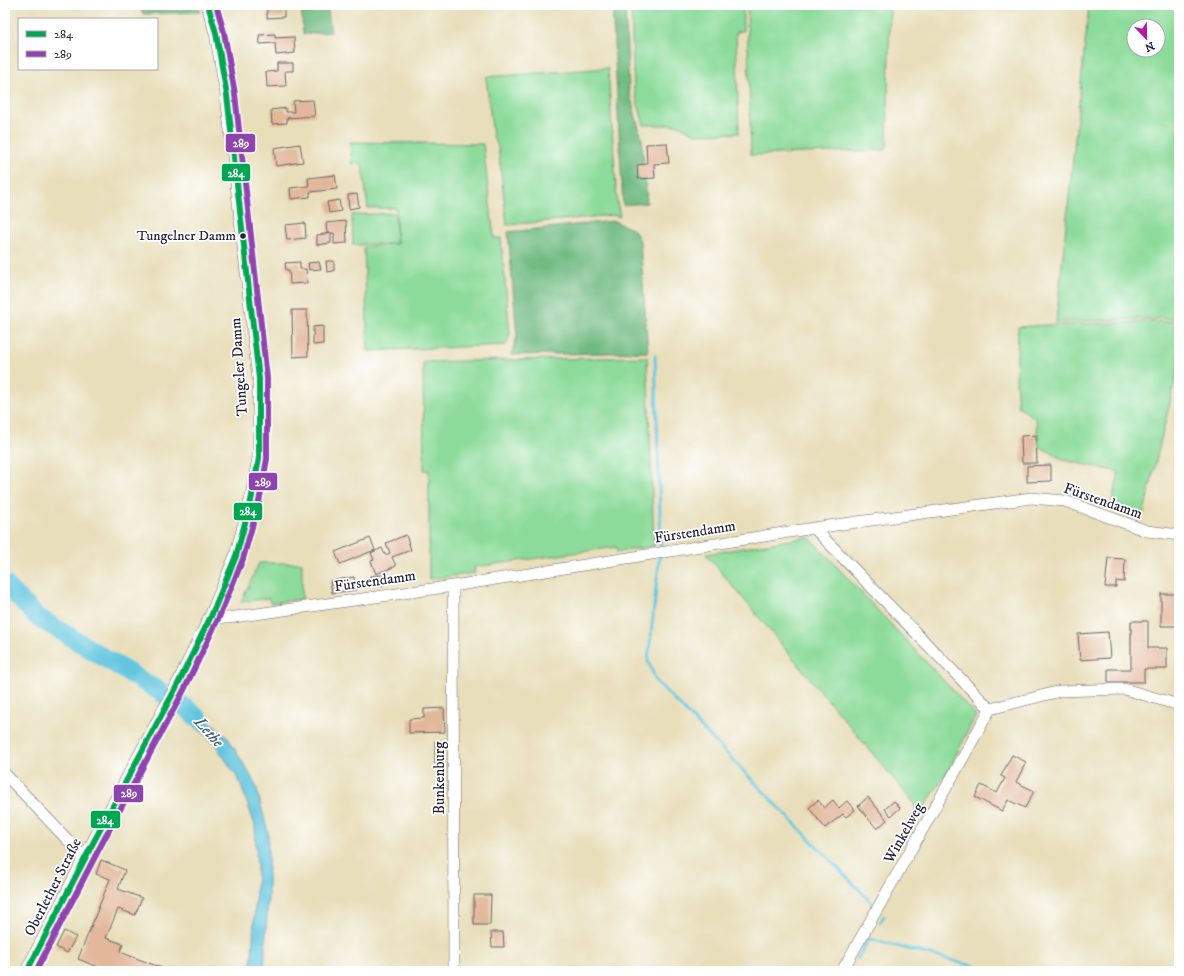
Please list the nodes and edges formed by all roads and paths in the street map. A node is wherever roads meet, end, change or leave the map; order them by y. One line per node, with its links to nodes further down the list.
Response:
1 (208, 5): 5 (street, Tungeler Damm)
2 (814, 528): 3 (street, Fürstendamm); 4 (street, Fürstendamm); 7 (street)
3 (1179, 536)
4 (454, 586): 5 (street, Fürstendamm); 12 (street, Bunkenburg)
5 (212, 614): 8 (street, Tungeler Damm)
6 (1179, 705): 7 (street)
7 (990, 709): 13 (street, Winkelweg)
8 (164, 711): 10 (street, Oberlether Straße)
9 (5, 774): 10 (street)
10 (86, 858): 11 (street, Oberlether Straße)
11 (28, 971)
12 (454, 971)
13 (842, 971)

